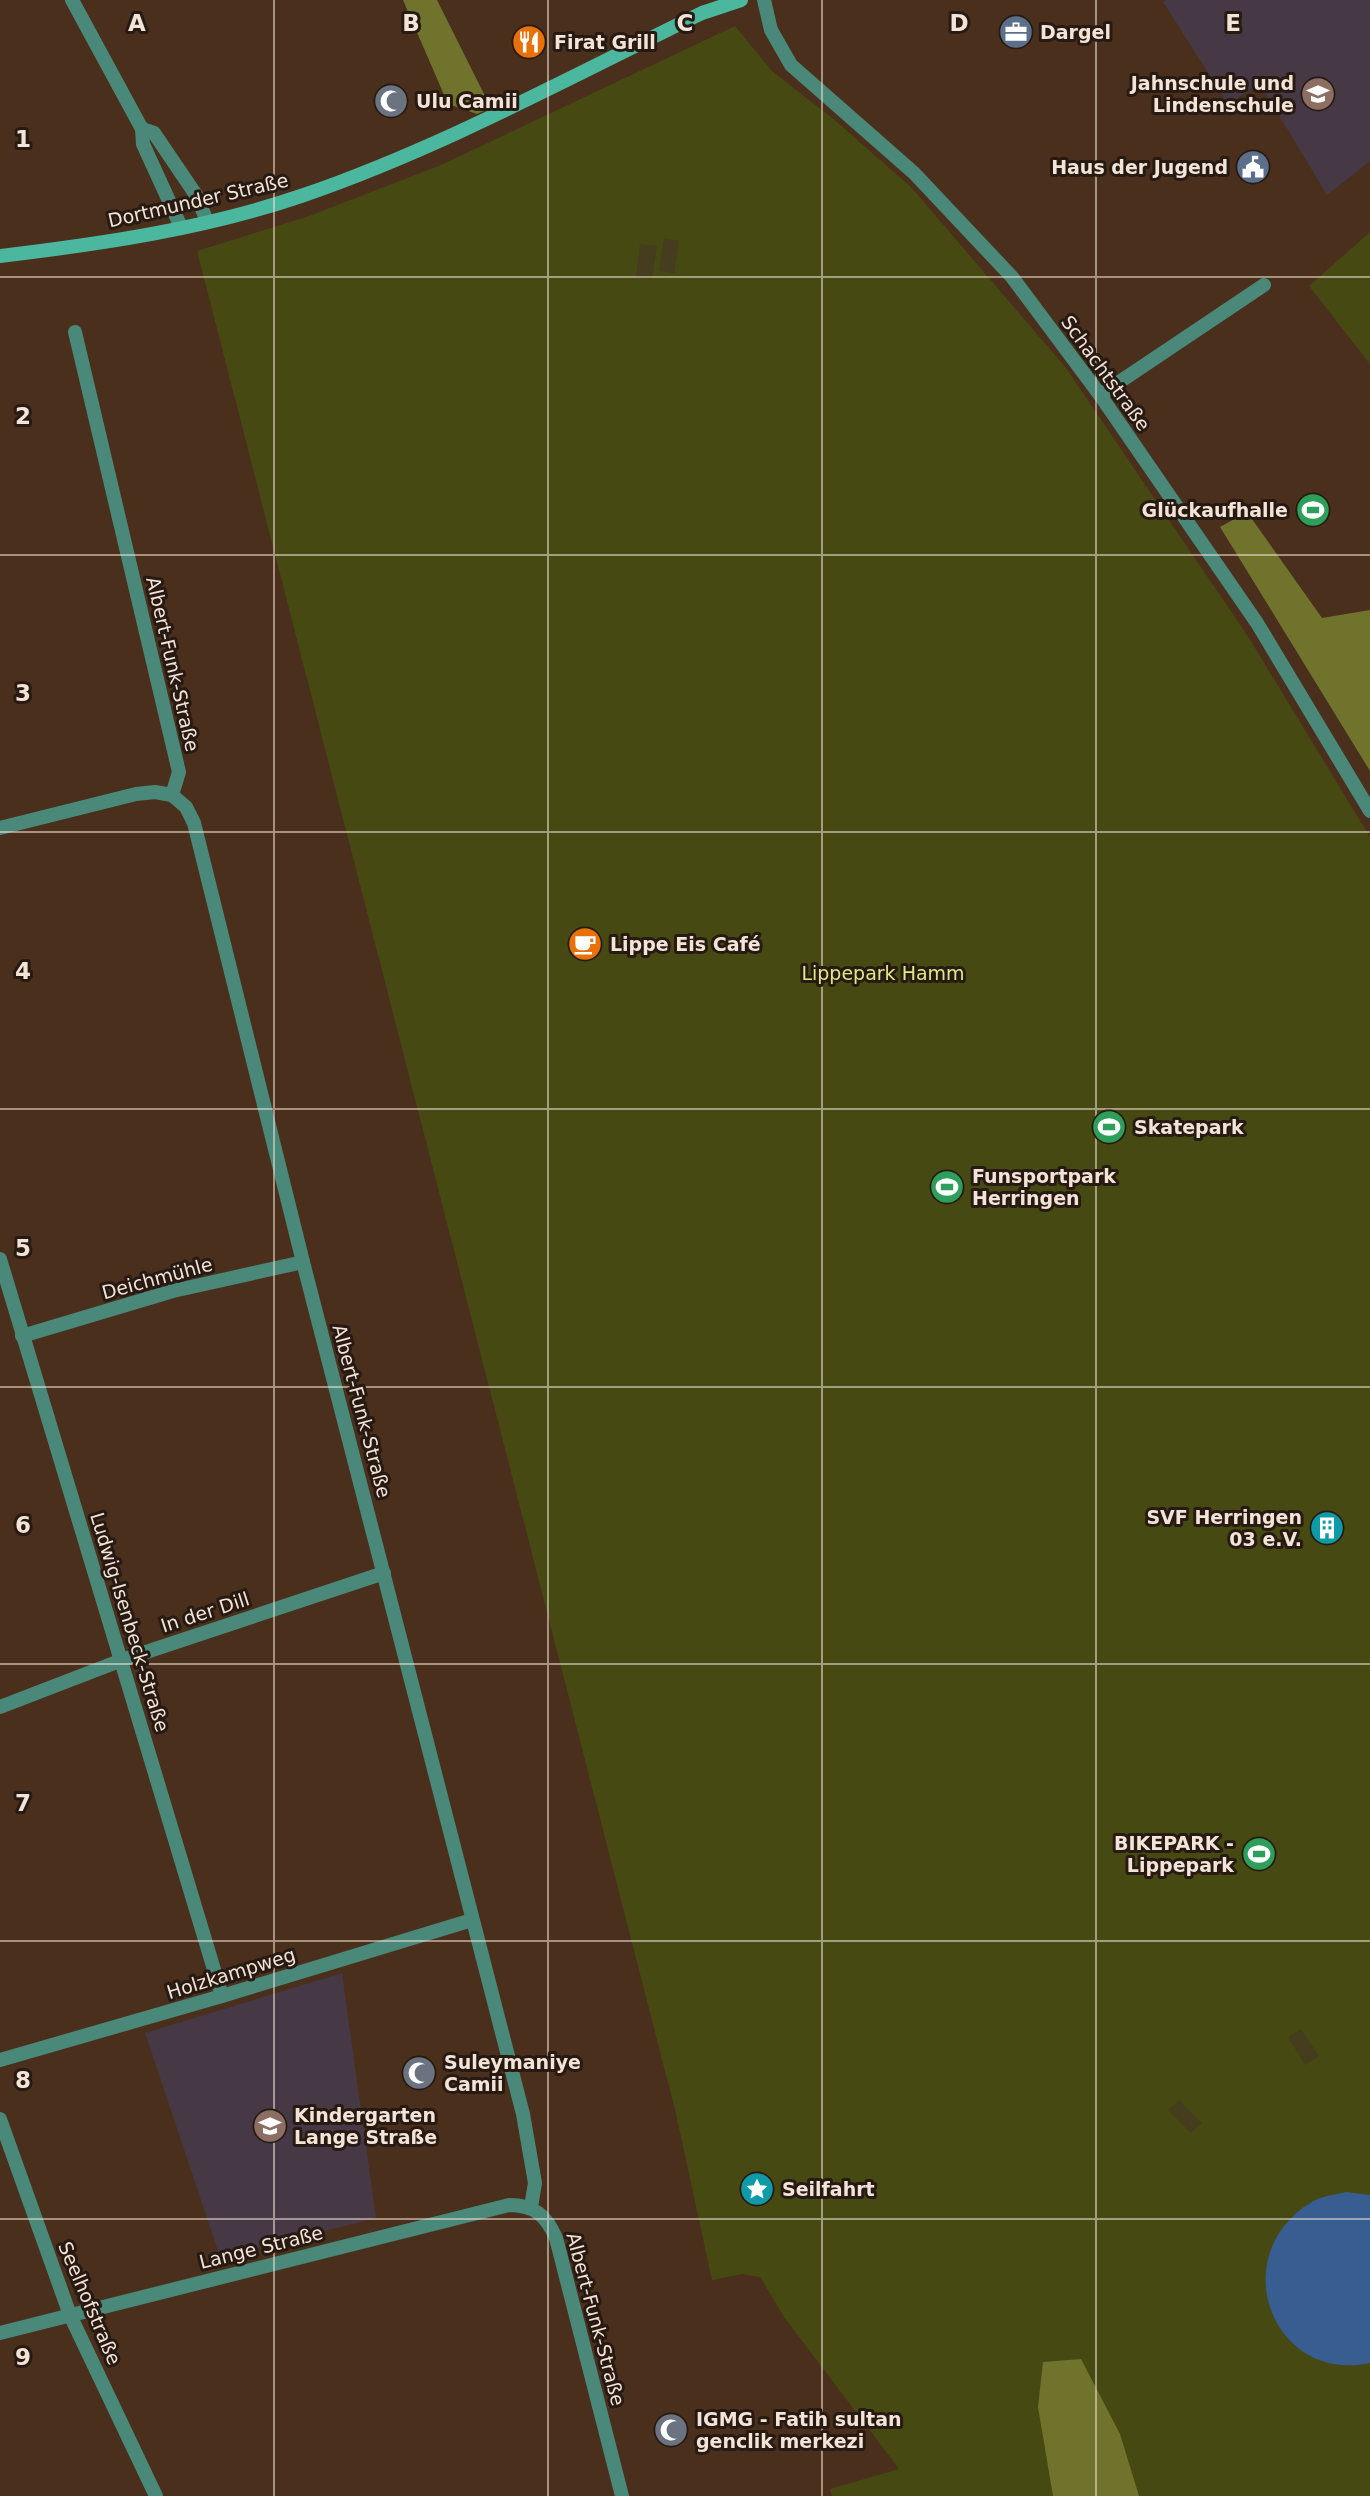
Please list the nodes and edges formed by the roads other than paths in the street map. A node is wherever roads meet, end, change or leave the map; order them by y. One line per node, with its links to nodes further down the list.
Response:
1 (72, 0): 4 (street)
2 (741, 0): 5 (main road, Dortmunder Straße)
3 (764, 0): 10 (street, Schachtstraße)
4 (142, 129): 5 (street); 6 (street)
5 (207, 221): 6 (main road, Dortmunder Straße)
6 (181, 227): 7 (main road, Dortmunder Straße)
7 (0, 256)
8 (1264, 285): 10 (street)
9 (75, 332): 11 (street, Albert-Funk-Straße)
10 (1100, 395): 12 (street, Schachtstraße)
11 (173, 795): 13 (street); 14 (street, Albert-Funk-Straße)
12 (1370, 811)
13 (0, 828)
14 (303, 1262): 16 (street, Deichmühle); 17 (street, Albert-Funk-Straße)
15 (1, 1268): 16 (street, Ludwig-Isenbeck-Straße)
16 (22, 1336): 18 (street, Ludwig-Isenbeck-Straße)
17 (384, 1573): 18 (street, In der Dill); 20 (street, Albert-Funk-Straße)
18 (122, 1660): 19 (street, In der Dill); 21 (street, Ludwig-Isenbeck-Straße)
19 (0, 1707)
20 (472, 1920): 21 (street, Holzkampweg); 24 (street, Albert-Funk-Straße)
21 (222, 1996): 22 (street, Holzkampweg)
22 (0, 2060)
23 (0, 2119): 25 (street, Seelhofstraße)
24 (531, 2207): 25 (street, Lange Straße); 28 (street, Albert-Funk-Straße)
25 (70, 2315): 26 (street, Lange Straße); 27 (street, Seelhofstraße)
26 (0, 2333)
27 (156, 2496)
28 (622, 2496)

